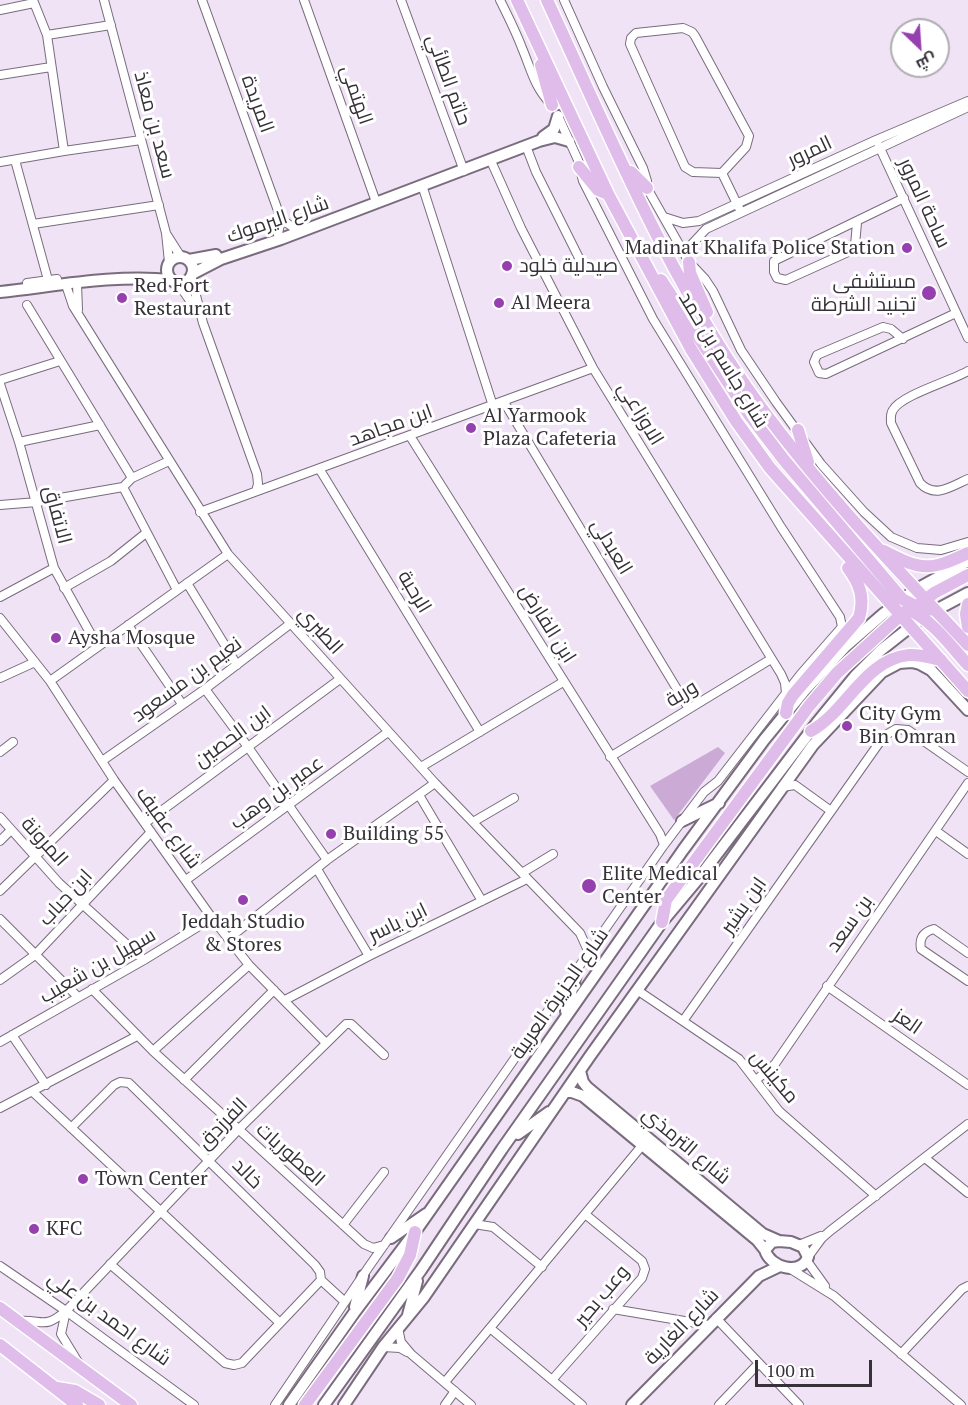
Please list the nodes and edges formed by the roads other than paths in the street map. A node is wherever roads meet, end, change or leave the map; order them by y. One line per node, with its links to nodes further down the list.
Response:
1 (104, 0): 11 (street, سعد بن معاذ)
2 (202, 0): 43 (street, المريدة)
3 (304, 0): 38 (street, الهتمي)
4 (401, 0): 31 (street, حاتم الطائي)
5 (500, 0): 17 (street, شارع جاسم بن حمد)
6 (517, 0): 13 (main road, شارع جاسم بن حمد)
7 (547, 0): 29 (main road, شارع جاسم بن حمد)
8 (564, 0): 35 (street, شارع جاسم بن حمد)
9 (34, 2): 10 (street); 12 (street)
10 (0, 10)
11 (111, 25): 12 (street); 20 (street, سعد بن معاذ)
12 (47, 35): 14 (street)
13 (540, 49): 17 (main road); 36 (main road, شارع جاسم بن حمد)
14 (51, 67): 15 (street); 25 (street)
15 (0, 75)
16 (968, 101): 23 (street, المرور)
17 (552, 105): 19 (street, شارع جاسم بن حمد)
18 (968, 107): 23 (street, المرور)
19 (558, 116): 21 (street); 22 (street, شارع جاسم بن حمد)
20 (141, 140): 25 (street); 40 (street, سعد بن معاذ)
21 (539, 141): 22 (street); 24 (street, شارع اليرموك)
22 (569, 141): 30 (street, شارع جاسم بن حمد)
23 (878, 144): 33 (street, المرور); 37 (street, ساحة المرور)
24 (526, 146): 27 (street, شارع اليرموك); 51 (street)
25 (64, 151): 26 (street)
26 (15, 160): 28 (street); 45 (street)
27 (491, 161): 31 (street, شارع اليرموك); 68 (street, الاوزاعي)
28 (0, 162)
29 (623, 165): 35 (main road); 66 (main road, شارع جاسم بن حمد)
30 (579, 167): 36 (main road); 111 (street, شارع جاسم بن حمد)
31 (464, 171): 34 (street, شارع اليرموك)
32 (722, 173): 32 (street); 39 (street)
33 (816, 173): 39 (street, المرور); 41 (street, المرور)
34 (422, 185): 38 (street, شارع اليرموك); 73 (street)
35 (647, 188): 42 (street, شارع جاسم بن حمد)
36 (608, 194): 49 (main road, شارع جاسم بن حمد)
37 (904, 198): 44 (street); 63 (street, ساحة المرور)
38 (376, 202): 46 (street, شارع اليرموك); 54 (street, شارع اليرموك)
39 (737, 204): 41 (street); 42 (street, المرور)
40 (159, 205): 45 (street); 47 (street, سعد بن معاذ)
41 (741, 212): 52 (street, المرور)
42 (664, 218): 52 (street, شارع جاسم بن حمد)
43 (281, 219): 46 (street); 48 (street)
44 (857, 223): 44 (street)
45 (33, 224): 56 (street)
46 (294, 228): 48 (street, شارع اليرموك)
47 (166, 233): 50 (street, سعد بن معاذ); 53 (street, سعد بن معاذ)
48 (278, 234): 50 (street, شارع اليرموك)
49 (633, 243): 84 (main road, شارع جاسم بن حمد); 106 (main road)
50 (185, 258): 53 (street); 54 (street)
51 (580, 260)
52 (689, 262): 66 (main road); 75 (street, شارع جاسم بن حمد)
53 (168, 264): 55 (street); 57 (street)
54 (192, 275): 57 (street); 62 (street)
55 (142, 279): 57 (street); 59 (street)
56 (48, 280): 58 (street); 59 (street)
57 (174, 281): 62 (street)
58 (27, 283)
59 (66, 283): 60 (street); 78 (street, الطبري)
60 (0, 292)
61 (27, 305): 67 (street)
62 (200, 313): 81 (street)
63 (956, 313): 64 (street, ساحة المرور); 65 (street)
64 (968, 338)
65 (903, 339): 65 (street)
66 (722, 349): 79 (main road, شارع جاسم بن حمد)
67 (60, 361): 70 (street); 74 (street)
68 (593, 368): 72 (street, ابن مجاهد); 116 (street, الاوزاعي)
69 (968, 371): 83 (street)
70 (0, 380)
71 (0, 384): 77 (street, الاتفاق)
72 (504, 402): 73 (street, ابن مجاهد); 131 (street, العبدلي)
73 (494, 406): 76 (street, ابن مجاهد)
74 (100, 425): 77 (street); 82 (street)
75 (798, 430): 79 (main road); 92 (street, شارع جاسم بن حمد)
76 (410, 436): 80 (street, ابن مجاهد); 126 (street, ابن الفارض)
77 (20, 442): 88 (street, الاتفاق)
78 (169, 461): 82 (street); 90 (street, الطبري)
79 (810, 469): 93 (main road, شارع جاسم بن حمد)
80 (320, 470): 85 (street, ابن مجاهد); 136 (street, الرحبة)
81 (257, 474): 85 (street); 87 (street)
82 (132, 478): 86 (street)
83 (968, 479)
84 (782, 483): 106 (main road, شارع جاسم بن حمد); 133 (main road)
85 (272, 485): 87 (street, ابن مجاهد)
86 (123, 487): 88 (street); 91 (street)
87 (256, 491): 90 (street, ابن مجاهد)
88 (37, 502): 89 (street); 97 (street, الاتفاق)
89 (0, 505)
90 (200, 512): 95 (street, الطبري)
91 (146, 533): 100 (street); 101 (street)
92 (968, 542)
93 (877, 548): 94 (main road); 102 (main road, شارع جاسم بن حمد)
94 (968, 553)
95 (228, 554): 99 (street); 109 (street, الطبري)
96 (968, 561): 102 (street)
97 (54, 568): 100 (street, الاتفاق); 104 (street)
98 (968, 575): 106 (main road)
99 (187, 583): 101 (street); 119 (street)
100 (64, 588): 115 (street, الاتفاق)
101 (177, 590): 110 (street)
102 (915, 590): 106 (main road)
103 (968, 593): 107 (street)
104 (0, 597)
105 (968, 604): 113 (main road)
106 (910, 608): 107 (main road, شارع جاسم بن حمد); 112 (main road, شارع جاسم بن حمد); 120 (main road); 133 (street, شارع الجزيرة العربية); 178 (main road)
107 (935, 610): 114 (main road, شارع جاسم بن حمد)
108 (0, 618): 118 (street, شارع عفيف)
109 (290, 624): 119 (street, نعيم بن مسعود); 124 (street, الطبري)
110 (128, 625): 115 (street); 130 (street)
111 (843, 625): 122 (street, شارع الجزيرة العربية)
112 (910, 626): 117 (main road, شارع جاسم بن حمد); 134 (street)
113 (968, 627)
114 (968, 645)
115 (98, 647): 125 (street)
116 (771, 659): 121 (street, الاوزاعي); 131 (street, وربة)
117 (942, 660): 128 (main road, شارع جاسم بن حمد); 134 (main road)
118 (34, 662): 123 (street); 125 (street, شارع عفيف)
119 (237, 665): 127 (street, نعيم بن مسعود)
120 (968, 665)
121 (781, 674): 122 (street); 129 (street, الاوزاعي)
122 (800, 675): 129 (street, شارع الجزيرة العربية)
123 (0, 678)
124 (340, 679): 135 (street, الطبري); 138 (street, ابن الحصين)
125 (50, 681): 141 (street, شارع عفيف)
126 (563, 682): 136 (street); 140 (street, ابن الفارض)
127 (205, 689): 130 (street, نعيم بن مسعود); 138 (street)
128 (968, 692)
129 (786, 693): 156 (street, شارع الجزيرة العربية)
130 (182, 704): 141 (street, نعيم بن مسعود)
131 (689, 709): 140 (street, وربة)
132 (968, 710): 147 (street)
133 (786, 713): 151 (street, شارع الجزيرة العربية)
134 (811, 731): 148 (street)
135 (388, 732): 142 (street, الطبري); 152 (street, عمير بن وهب)
136 (480, 732): 142 (street)
137 (13, 742): 139 (street)
138 (248, 747): 152 (street); 158 (street, ابن الحصين)
139 (0, 752)
140 (610, 757): 159 (street, ابن الفارض)
141 (102, 761): 144 (street, شارع عفيف)
142 (421, 767): 145 (street, الطبري)
143 (968, 772): 153 (street, ابن بشير)
144 (114, 780): 158 (street, شارع عفيف); 168 (street)
145 (435, 783): 149 (street); 157 (street, الطبري)
146 (968, 783): 161 (street, بن سعد)
147 (782, 787): 153 (street); 154 (street)
148 (766, 790): 154 (street); 178 (street)
149 (419, 795): 169 (street); 174 (street)
150 (514, 798): 157 (street)
151 (719, 803): 156 (street); 198 (street, شارع الجزيرة العربية)
152 (288, 805): 169 (street); 172 (street, عمير بن وهب)
153 (831, 811): 199 (street, ابن بشير)
154 (765, 812): 194 (street)
155 (0, 817): 160 (street, المرونة)
156 (682, 821): 163 (street, شارع الجزيرة العربية)
157 (473, 822): 171 (street, الطبري)
158 (144, 823): 162 (street, شارع عفيف)
159 (656, 829): 163 (street); 165 (street, ابن الفارض)
160 (11, 830): 164 (street); 168 (street, المرونة)
161 (936, 831): 167 (street); 191 (street, بن سعد)
162 (152, 832): 172 (street, شارع عفيف); 175 (street, ابن حباب)
163 (674, 832): 165 (street, شارع الجزيرة العربية)
164 (0, 841)
165 (664, 845): 181 (street, شارع الجزيرة العربية)
166 (554, 854): 171 (street, ابن ياسر)
167 (968, 854)
168 (35, 857): 173 (street); 175 (street, المرونة)
169 (327, 861): 170 (street)
170 (317, 869): 180 (street); 185 (street)
171 (524, 876): 174 (street, ابن ياسر); 179 (street, الطبري)
172 (186, 880): 176 (street, شارع عفيف)
173 (0, 891)
174 (482, 901): 185 (street, ابن ياسر)
175 (83, 904): 184 (street, ابن حباب); 186 (street, المرونة)
176 (212, 918): 180 (street, شارع عفيف); 186 (street, سهيل بن شعيب)
177 (0, 919): 184 (street)
178 (662, 922): 197 (street)
179 (580, 933): 181 (street, الطبري); 182 (street, الطبري)
180 (228, 939): 187 (street, شارع عفيف)
181 (599, 939): 182 (street, شارع الجزيرة العربية)
182 (589, 953): 188 (street, شارع الجزيرة العربية)
183 (968, 953): 189 (street)
184 (35, 955): 190 (street, ابن حباب); 195 (street)
185 (369, 956): 196 (street, ابن ياسر)
186 (144, 960): 192 (street, سهيل بن شعيب)
187 (249, 965): 193 (street, شارع عفيف); 204 (street)
188 (577, 971): 198 (street); 233 (street, شارع الجزيرة العربية)
189 (967, 978)
190 (0, 980)
191 (827, 986): 209 (street, بن سعد); 211 (street, العز)
192 (92, 989): 195 (street, سهيل بن شعيب); 201 (street, العطوريات)
193 (274, 990): 196 (street, شارع عفيف); 208 (street)
194 (637, 990): 199 (street, مكينس); 206 (street)
195 (78, 997): 200 (street, سهيل بن شعيب)
196 (285, 1000): 203 (street, شارع عفيف)
197 (592, 1020): 206 (street); 220 (street)
198 (563, 1021): 227 (street, شارع الجزيرة العربية)
199 (683, 1021): 209 (street, مكينس)
200 (12, 1035): 202 (street, سهيل بن شعيب); 210 (street)
201 (137, 1036): 204 (street, العطوريات); 210 (street)
202 (0, 1042)
203 (327, 1043): 205 (street, الفرزدق); 218 (street, الفرزدق)
204 (153, 1051): 208 (street, العطوريات)
205 (384, 1055)
206 (590, 1056): 207 (street)
207 (580, 1071): 213 (street); 219 (street, شارع الترمذي)
208 (184, 1080): 218 (street, العطوريات)
209 (756, 1080): 225 (street, مكينس)
210 (46, 1085): 212 (street)
211 (968, 1085)
212 (33, 1092): 214 (street); 217 (street)
213 (566, 1092): 215 (street); 219 (street, شارع الترمذي)
214 (0, 1108)
215 (553, 1109): 220 (street); 229 (street)
216 (968, 1124): 221 (street)
217 (70, 1128): 222 (street, خالد); 226 (street)
218 (238, 1130): 222 (street, الفرزدق); 230 (street, العطوريات)
219 (645, 1142): 228 (street); 234 (street, شارع الترمذي); 237 (street, شارع الترمذي)
220 (502, 1149): 243 (street)
221 (925, 1158): 224 (street); 225 (street)
222 (210, 1161): 226 (street, الفرزدق); 246 (street, خالد)
223 (384, 1172): 230 (street)
224 (968, 1193)
225 (876, 1196): 231 (street)
226 (160, 1212): 239 (street, الفرزدق); 257 (street)
227 (429, 1212): 232 (street, شارع الجزيرة العربية); 233 (street)
228 (585, 1214): 242 (street); 251 (street, وعب بحير)
229 (474, 1224): 242 (street); 254 (street)
230 (343, 1225): 235 (street, العطوريات)
231 (831, 1231): 236 (street); 238 (street)
232 (416, 1232): 253 (street, شارع الجزيرة العربية); 278 (main road)
233 (388, 1241): 235 (street); 244 (street, شارع الجزيرة العربية)
234 (779, 1241): 236 (street, شارع الترمذي); 237 (street)
235 (364, 1244): 244 (street)
236 (799, 1245): 238 (street)
237 (766, 1253): 241 (street, شارع الترمذي); 245 (street, شارع الغارية)
238 (807, 1259): 241 (street, شارع الغارية); 248 (street)
239 (110, 1264): 252 (street, الفرزدق); 257 (street)
240 (0, 1266): 252 (street, شارع احمد بن علي)
241 (784, 1266): 245 (street, شارع الغارية); 248 (street)
242 (542, 1267): 259 (street)
243 (421, 1270): 254 (street); 270 (street)
244 (365, 1272): 249 (street, شارع الجزيرة العربية); 253 (street)
245 (759, 1276): 256 (street, شارع الغارية)
246 (321, 1280): 249 (street, خالد); 257 (street)
247 (968, 1286): 263 (street)
248 (834, 1296): 263 (street)
249 (345, 1302): 276 (street, شارع الجزيرة العربية)
250 (0, 1308): 255 (main road)
251 (613, 1309): 256 (street); 267 (street, وعب بحير)
252 (66, 1311): 255 (street, الفرزدق); 266 (street); 275 (street, شارع احمد بن علي)
253 (354, 1313): 277 (street, شارع الجزيرة العربية)
254 (408, 1315): 258 (street)
255 (16, 1321): 266 (main road)
256 (712, 1322): 265 (street); 284 (street, شارع الغارية)
257 (280, 1323)
258 (398, 1328): 261 (street); 262 (street)
259 (490, 1328): 267 (street); 268 (street)
260 (0, 1345): 269 (main road)
261 (383, 1347): 262 (street); 264 (street)
262 (411, 1354): 268 (street)
263 (901, 1354): 287 (street)
264 (374, 1360): 270 (street); 280 (street)
265 (759, 1363): 285 (street); 286 (street)
266 (85, 1370): 274 (main road)
267 (552, 1380): 283 (street)
268 (444, 1382): 271 (street)
269 (53, 1387): 272 (main road); 273 (main road)
270 (337, 1388): 279 (street)
271 (455, 1391): 281 (street); 282 (street)
272 (77, 1405)
273 (99, 1405)
274 (131, 1405)
275 (194, 1405)
276 (275, 1405)
277 (289, 1405)
278 (306, 1405)
279 (324, 1405)
280 (344, 1405)
281 (445, 1405)
282 (471, 1405)
283 (582, 1405)
284 (632, 1405)
285 (718, 1405)
286 (799, 1405)
287 (961, 1405)

